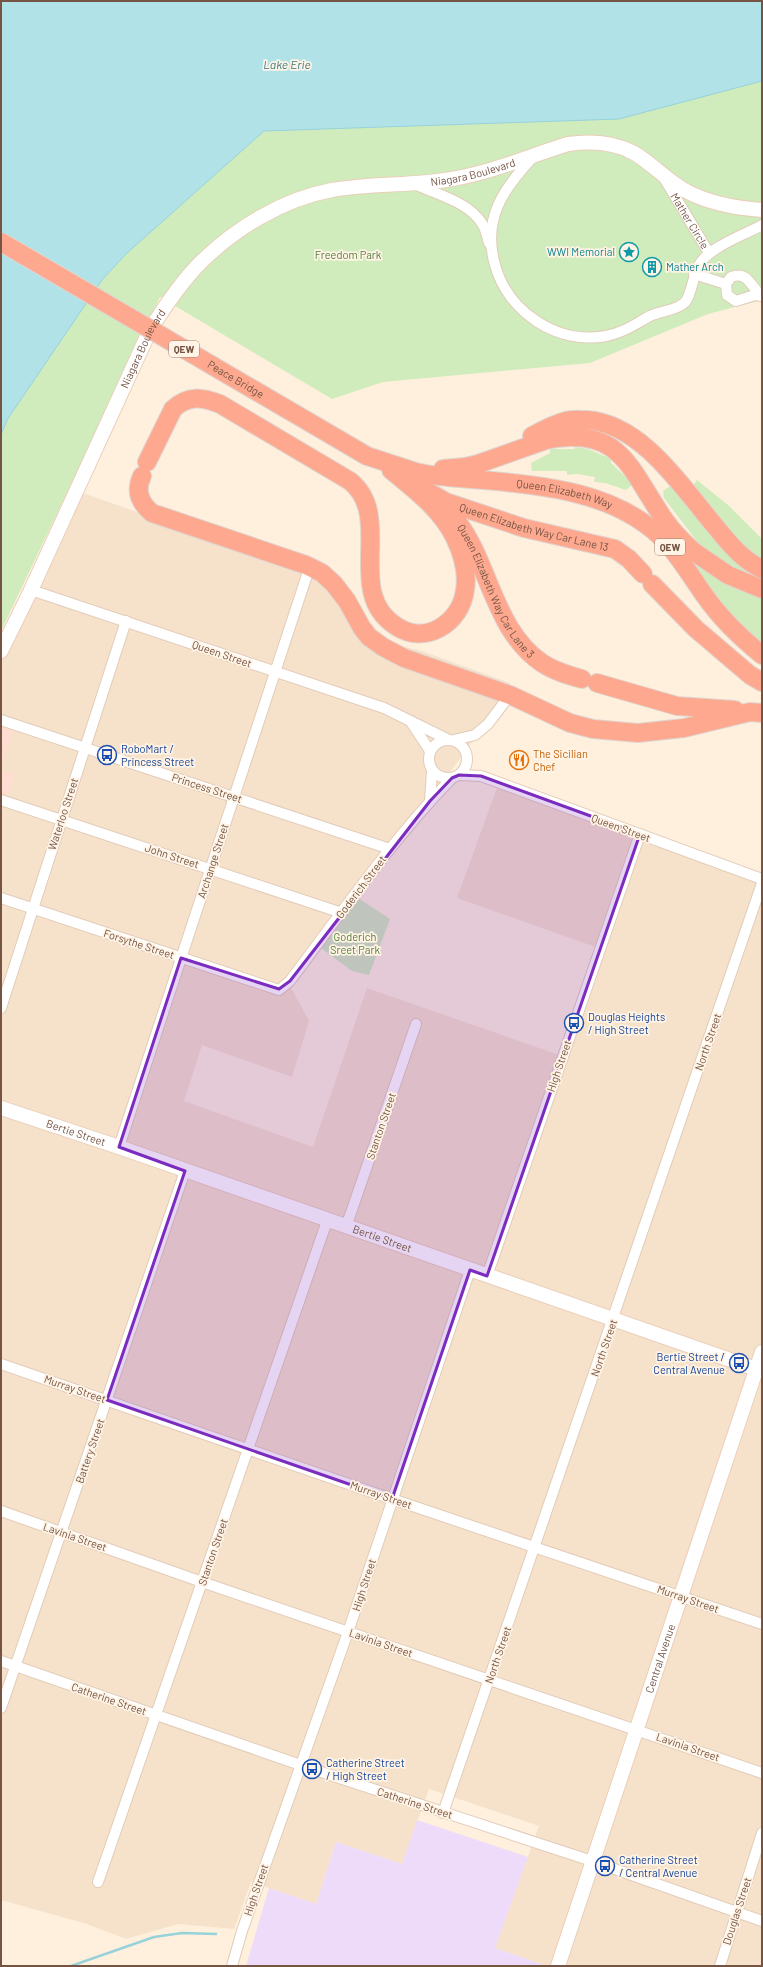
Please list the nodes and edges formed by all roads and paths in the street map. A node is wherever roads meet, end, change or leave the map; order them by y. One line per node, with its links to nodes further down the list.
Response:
1 (534, 156): 2 (main road, Mather Circle); 3 (main road, Niagara Boulevard); 8 (street, Mather Circle)
2 (662, 174): 4 (main road); 7 (street, Mather Circle)
3 (410, 183): 8 (street, Niagara Boulevard); 21 (main road, Niagara Boulevard)
4 (762, 210)
5 (762, 225): 7 (street)
6 (1, 242): 12 (highway, Peace Bridge / QEW, bridge)
7 (709, 253): 9 (street, Mather Circle)
8 (493, 258): 9 (street, Mather Circle)
9 (694, 274): 10 (street)
10 (726, 284): 11 (street); 11 (street)
11 (762, 296)
12 (367, 456): 14 (highway, Queen Elizabeth Way / QEW)
13 (489, 459): 14 (highway); 17 (highway); 18 (highway)
14 (395, 469): 15 (highway, Queen Elizabeth Way / QEW); 16 (highway, Queen Elizabeth Way / QEW); 27 (highway)
15 (421, 488): 26 (highway, Queen Elizabeth Way Car Lane 13 / QEW); 28 (highway, Queen Elizabeth Way Car Lane 3 / QEW)
16 (545, 488): 17 (highway); 24 (highway, Queen Elizabeth Way / QEW)
17 (693, 551): 20 (highway)
18 (762, 569)
19 (307, 575): 25 (street, Archange Street)
20 (762, 589)
21 (31, 590): 22 (street, Queen Street); 23 (main road, Niagara Boulevard)
22 (126, 621): 25 (street, Queen Street); 33 (street, Waterloo Street)
23 (1, 651)
24 (762, 655)
25 (276, 672): 30 (street, Queen Street); 39 (street, Archange Street)
26 (762, 682)
27 (510, 695): 28 (highway, QEW); 31 (street)
28 (759, 713)
29 (1, 720): 33 (street, Princess Street)
30 (411, 722): 32 (street, Queen Street); 34 (street, Queen Street)
31 (475, 734): 32 (street); 35 (street)
32 (450, 740): 34 (street); 35 (street)
33 (84, 748): 39 (street, Princess Street); 42 (street, Waterloo Street)
34 (430, 751): 36 (street)
35 (467, 755): 37 (street); 38 (street)
36 (432, 771): 38 (street); 41 (street)
37 (481, 776): 38 (street, Queen Street); 43 (street, Queen Street)
38 (455, 777): 41 (street, Goderich Street)
39 (234, 797): 44 (street, Princess Street); 45 (street, Archange Street)
40 (1, 800): 42 (street, John Street)
41 (430, 801): 44 (street, Goderich Street)
42 (62, 820): 45 (street, John Street); 49 (street, Waterloo Street)
43 (640, 834): 46 (street, Queen Street); 61 (street, High Street)
44 (390, 849): 50 (street, Goderich Street)
45 (211, 868): 50 (street, John Street); 51 (street, Archange Street)
46 (762, 879)
47 (762, 883): 62 (street, North Street)
48 (1, 898): 49 (street, Forsythe Street)
49 (32, 909): 51 (street, Forsythe Street); 53 (street, Waterloo Street)
50 (342, 913): 52 (street, Goderich Street)
51 (181, 958): 52 (street, Forsythe Street); 56 (street, Archange Street)
52 (276, 989)
53 (1, 1008)
54 (416, 1024): 59 (street, Stanton Street)
55 (1, 1108): 56 (main road, Bertie Street)
56 (119, 1147): 57 (main road, Bertie Street)
57 (185, 1171): 58 (main road, Bertie Street); 66 (street, Battery Street)
58 (327, 1221): 59 (main road, Bertie Street); 67 (street, Stanton Street)
59 (346, 1227): 60 (main road, Bertie Street)
60 (470, 1270): 61 (main road, Bertie Street); 68 (street, High Street)
61 (487, 1276): 62 (main road, Bertie Street)
62 (614, 1319): 65 (main road, Bertie Street); 71 (street, North Street)
63 (762, 1352): 65 (main road, Central Avenue)
64 (1, 1364): 66 (street, Murray Street)
65 (759, 1370): 73 (main road, Central Avenue)
66 (107, 1400): 67 (street, Murray Street); 70 (street, Battery Street)
67 (248, 1449): 68 (street, Murray Street); 72 (street, Stanton Street)
68 (392, 1499): 71 (street, Murray Street); 75 (street, High Street)
69 (1, 1511): 70 (street, Lavinia Street)
70 (62, 1533): 72 (street, Lavinia Street); 77 (street, Battery Street)
71 (535, 1547): 73 (street, Murray Street); 78 (street, North Street)
72 (202, 1582): 75 (street, Lavinia Street); 80 (street, Stanton Street)
73 (681, 1596): 74 (street, Murray Street); 81 (main road, Central Avenue)
74 (762, 1624)
75 (348, 1632): 78 (street, Lavinia Street); 82 (street, High Street)
76 (1, 1661): 77 (street, Catherine Street)
77 (16, 1667): 79 (street, Battery Street); 80 (street, Catherine Street)
78 (490, 1680): 81 (street, Lavinia Street); 84 (street, North Street)
79 (1, 1708)
80 (157, 1715): 82 (street, Catherine Street); 87 (street, Stanton Street)
81 (636, 1729): 83 (street, Lavinia Street); 86 (main road, Central Avenue)
82 (300, 1765): 84 (street, Catherine Street); 90 (street, High Street)
83 (762, 1773)
84 (443, 1812): 86 (street, Catherine Street)
85 (762, 1833): 88 (street, Douglas Street)
86 (592, 1861): 88 (street, Catherine Street); 91 (main road, Central Avenue)
87 (98, 1882)
88 (737, 1913): 89 (street, Catherine Street); 92 (street, Douglas Street)
89 (762, 1922)
90 (232, 1966)
91 (558, 1966)
92 (720, 1966)

